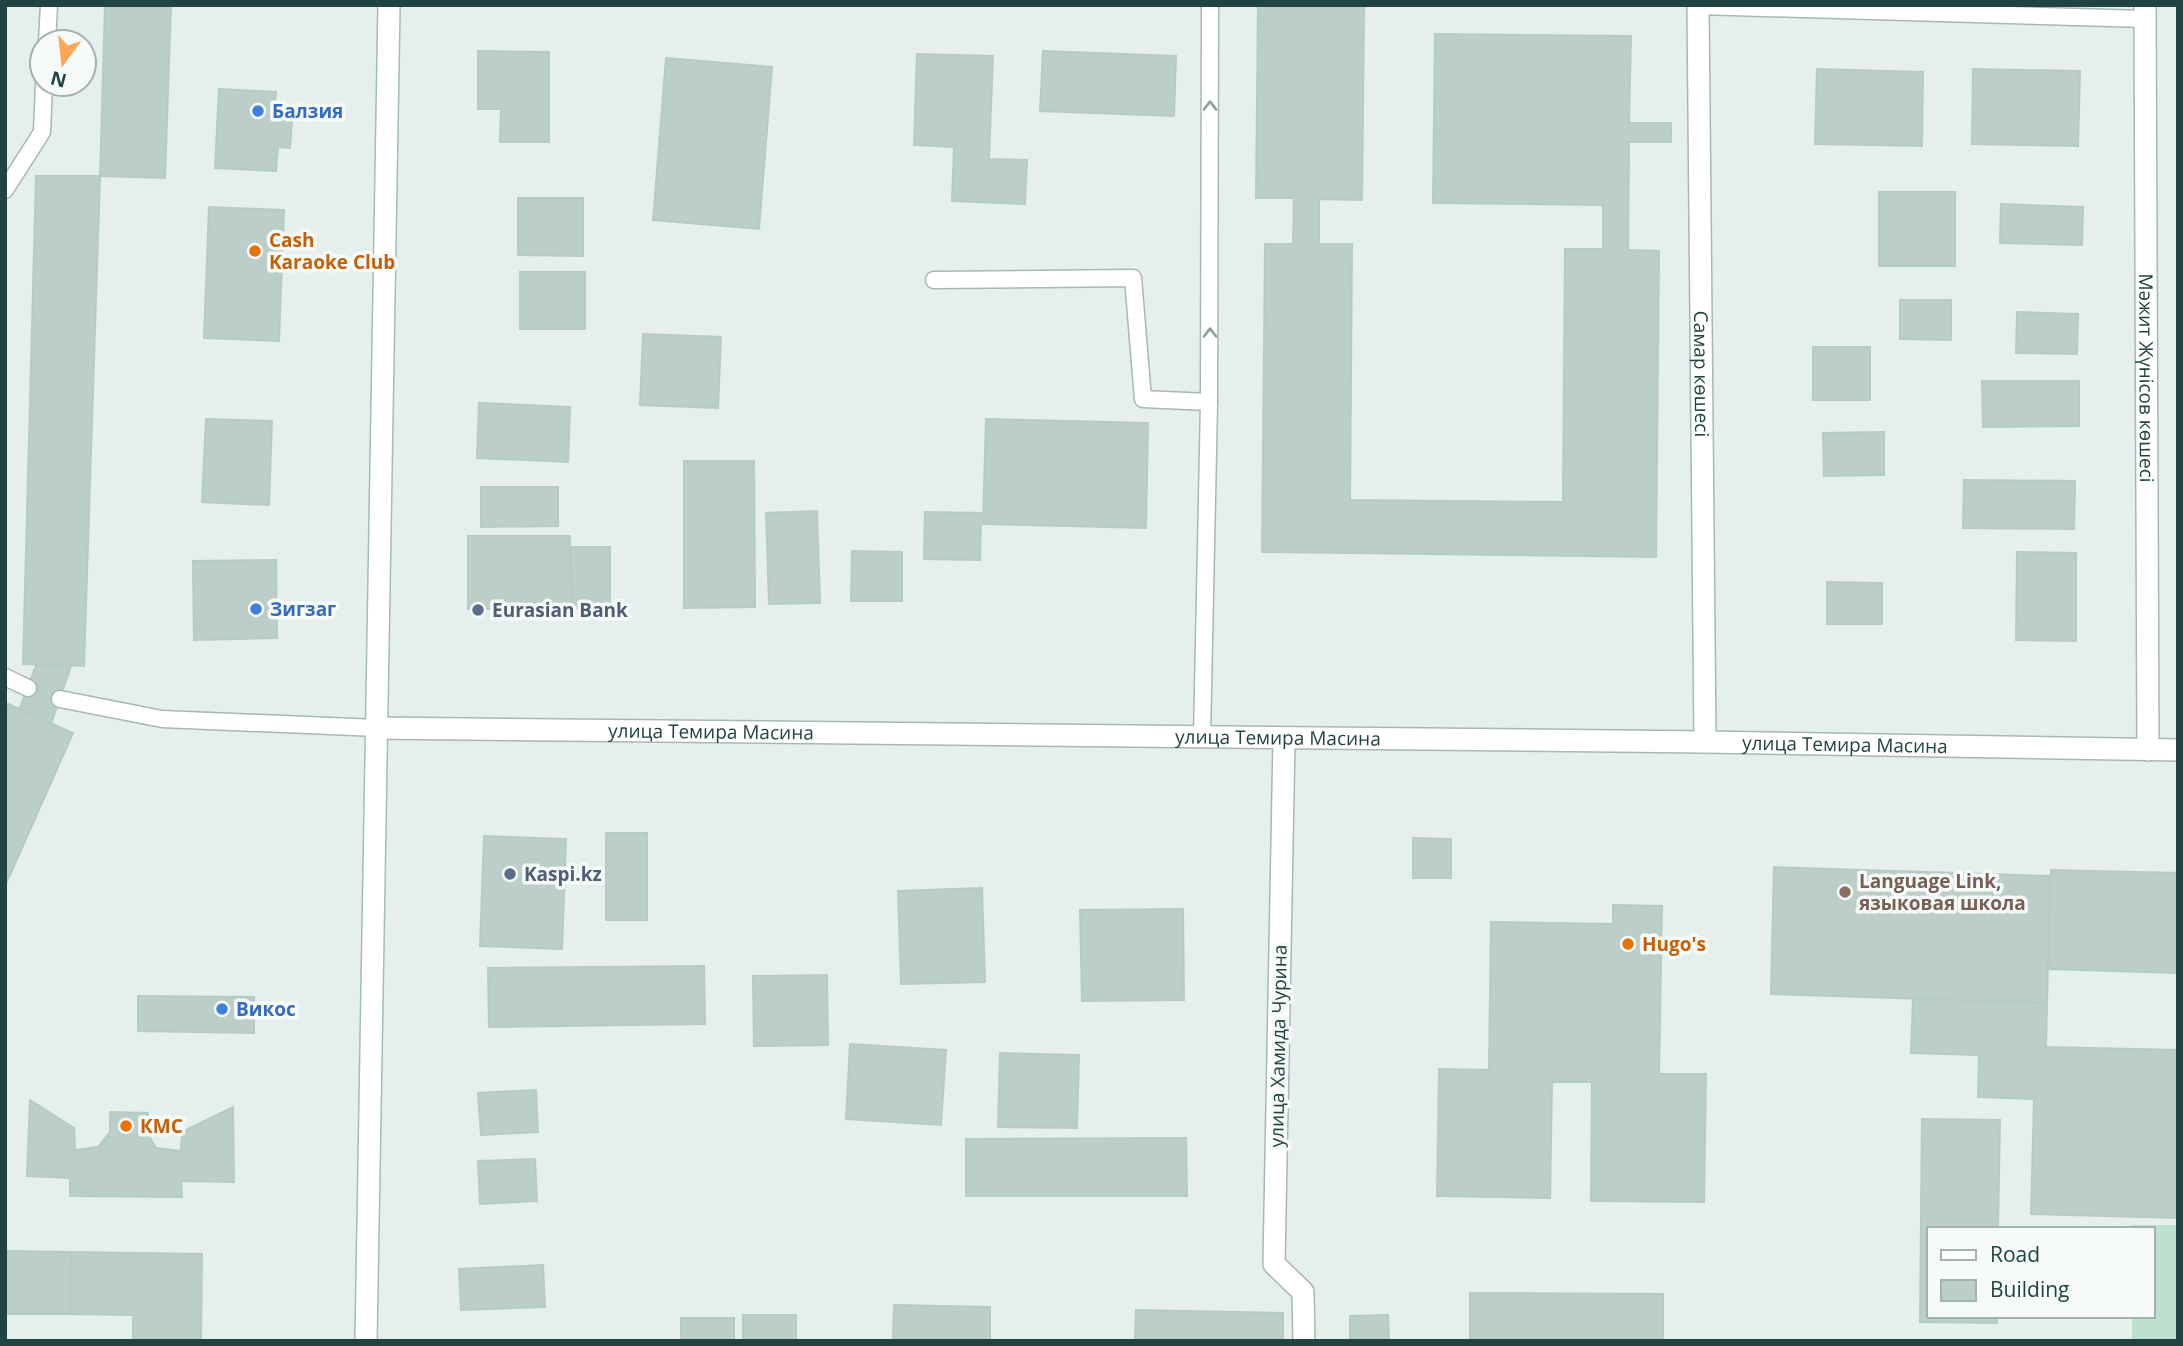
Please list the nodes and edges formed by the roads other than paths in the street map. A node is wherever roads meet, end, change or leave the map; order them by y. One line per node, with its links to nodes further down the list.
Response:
1 (49, 5): 6 (lane)
2 (389, 5): 14 (street)
3 (1210, 5): 10 (lane, one-way to 3)
4 (1698, 6): 5 (lane); 17 (street, Самар көшесі)
5 (2145, 12): 18 (street, Мәжит Жүнісов көшесі)
6 (48, 28)
7 (43, 98): 8 (lane)
8 (5, 190)
9 (934, 280): 10 (lane)
10 (1209, 402): 15 (lane)
11 (5, 677): 12 (lane)
12 (28, 688)
13 (60, 699): 14 (lane)
14 (377, 728): 15 (street, улица Темира Масина); 20 (street)
15 (1202, 738): 16 (street, улица Темира Масина)
16 (1284, 739): 17 (street, улица Темира Масина); 21 (street, улица Хамида Чурина)
17 (1705, 742): 18 (street, улица Темира Масина)
18 (2148, 750): 19 (street, улица Темира Масина)
19 (2178, 750)
20 (366, 1341)
21 (1304, 1341)

